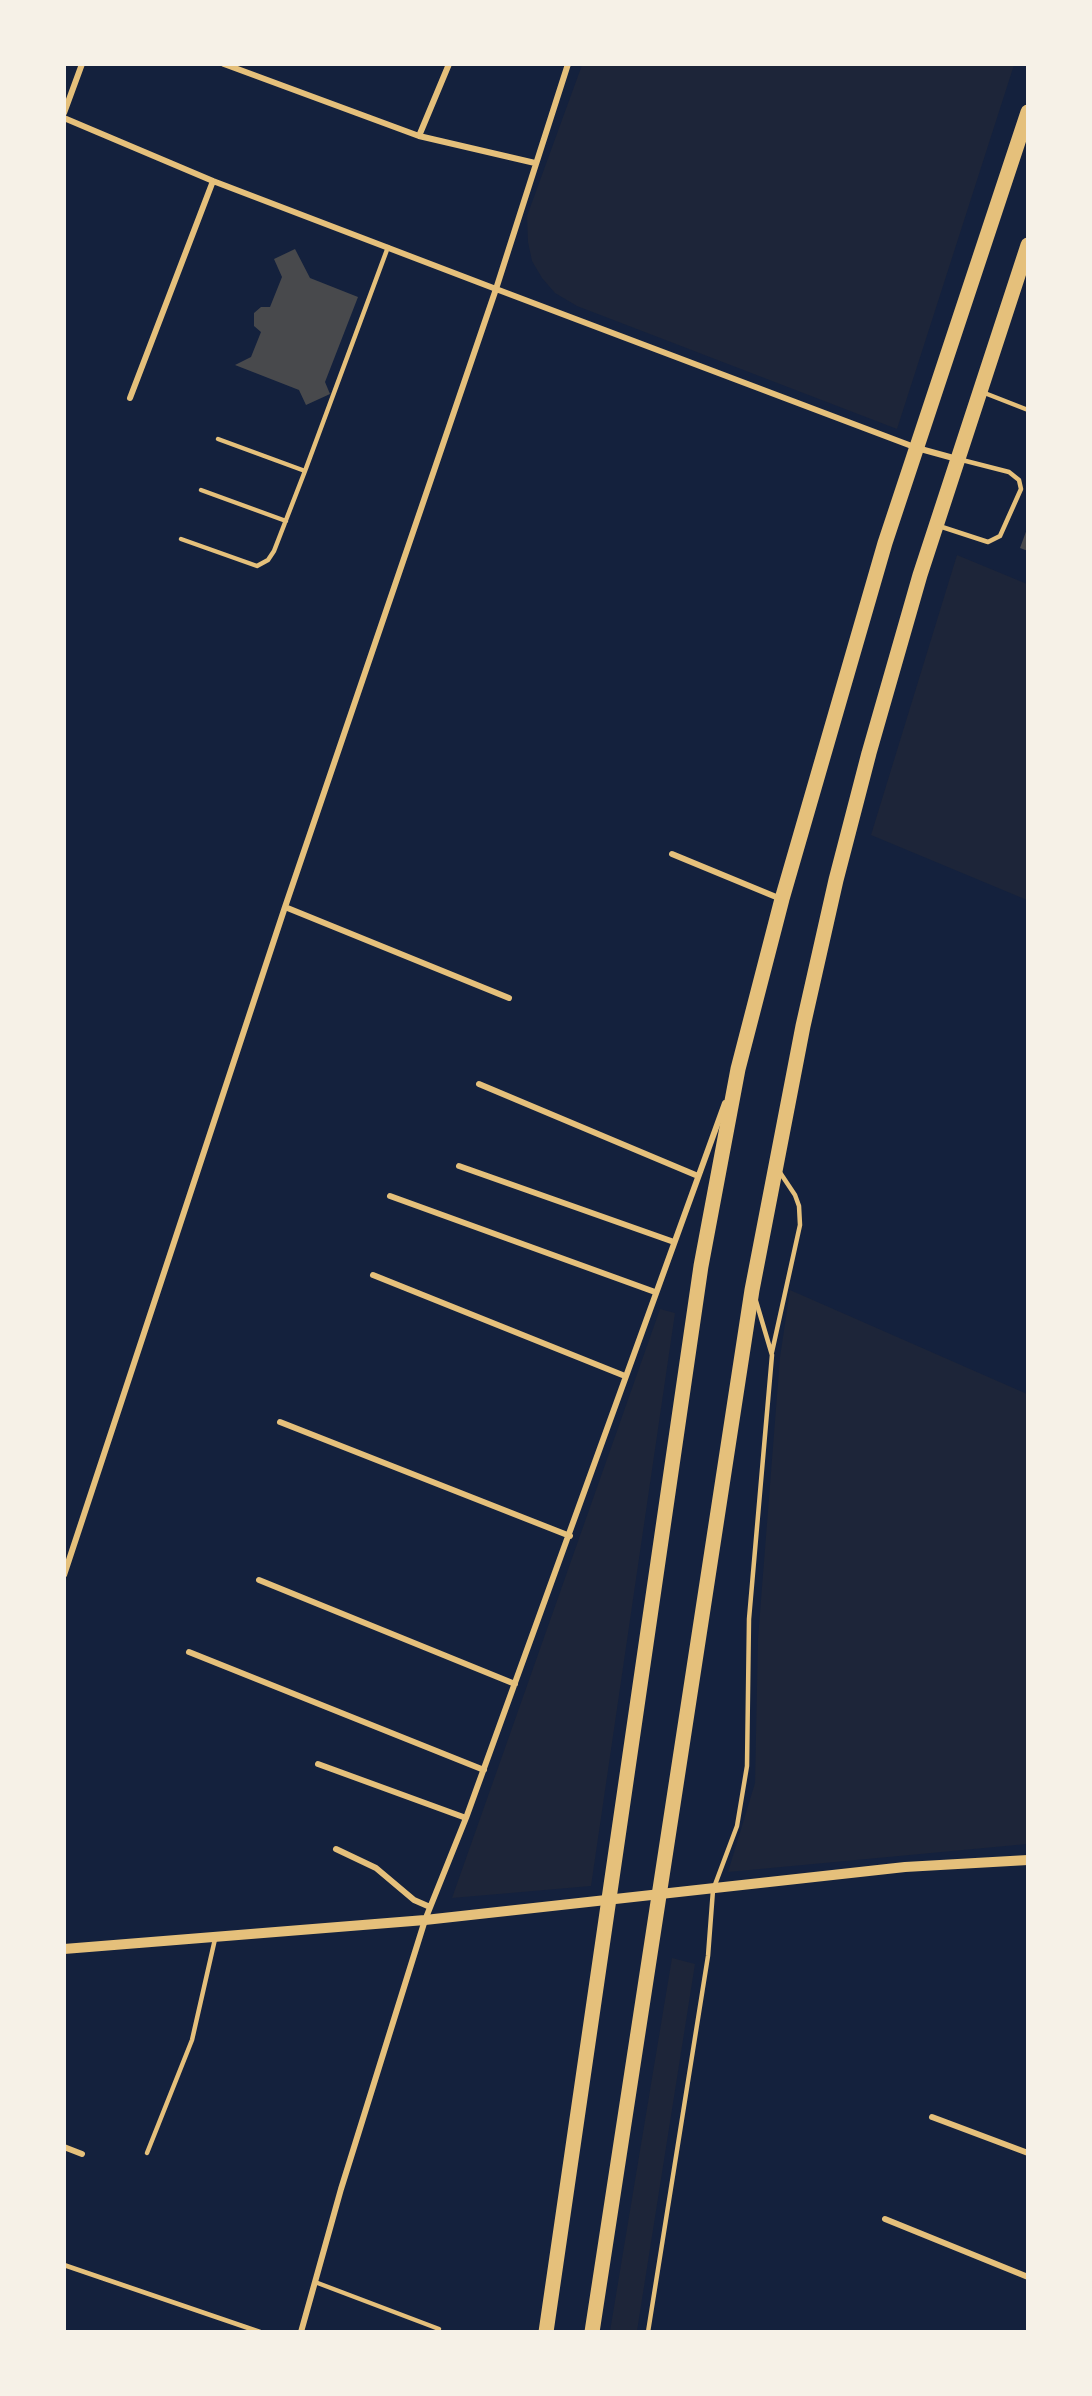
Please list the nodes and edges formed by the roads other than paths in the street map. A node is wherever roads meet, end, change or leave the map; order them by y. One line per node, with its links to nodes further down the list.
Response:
1 (82, 64): 6 (street)
2 (224, 64): 8 (street)
3 (449, 64): 8 (street)
4 (568, 64): 9 (street)
5 (1028, 112): 18 (main road)
6 (64, 113)
7 (64, 118): 10 (street)
8 (418, 136): 9 (street)
9 (535, 163): 13 (street)
10 (213, 181): 12 (street); 15 (street)
11 (1028, 245): 14 (main road)
12 (388, 247): 13 (street); 20 (lane)
13 (496, 289): 18 (street); 27 (street)
14 (980, 391): 16 (lane); 19 (main road)
15 (130, 398)
16 (1028, 411)
17 (218, 439): 20 (lane)
18 (917, 448): 19 (street); 26 (main road)
19 (958, 459): 23 (main road); 23 (lane)
20 (305, 471): 22 (lane)
21 (201, 490): 22 (lane)
22 (286, 521): 24 (lane)
23 (937, 525): 32 (main road)
24 (181, 539)
25 (672, 854): 26 (street)
26 (782, 899): 29 (main road)
27 (285, 907): 28 (street); 43 (street)
28 (509, 998)
29 (738, 1069): 33 (street); 69 (main road)
30 (479, 1084): 33 (street)
31 (459, 1166): 35 (street)
32 (776, 1167): 37 (main road); 39 (lane)
33 (698, 1176): 35 (street)
34 (390, 1196): 38 (street)
35 (674, 1242): 38 (street)
36 (373, 1275): 40 (street)
37 (752, 1290): 39 (lane); 70 (main road)
38 (655, 1292): 40 (street)
39 (772, 1355): 52 (lane)
40 (625, 1376): 42 (street)
41 (280, 1422): 42 (street)
42 (570, 1536): 46 (street)
43 (64, 1575)
44 (259, 1580): 46 (street)
45 (189, 1653): 48 (street)
46 (515, 1684): 48 (street)
47 (318, 1764): 49 (street)
48 (484, 1770): 49 (street)
49 (466, 1818): 53 (street)
50 (336, 1849): 53 (street)
51 (1028, 1860): 52 (street)
52 (713, 1890): 54 (street); 71 (lane)
53 (430, 1907): 54 (street)
54 (425, 1920): 55 (street); 65 (street)
55 (216, 1936): 56 (street); 59 (lane)
56 (64, 1949)
57 (933, 2117): 60 (street)
58 (64, 2147): 61 (street)
59 (147, 2152)
60 (1028, 2153)
61 (82, 2154)
62 (885, 2219): 64 (street)
63 (64, 2265): 67 (lane)
64 (1028, 2277)
65 (315, 2282): 66 (lane); 68 (street)
66 (439, 2329)
67 (260, 2331)
68 (301, 2331)
69 (546, 2331)
70 (592, 2331)
71 (648, 2331)

